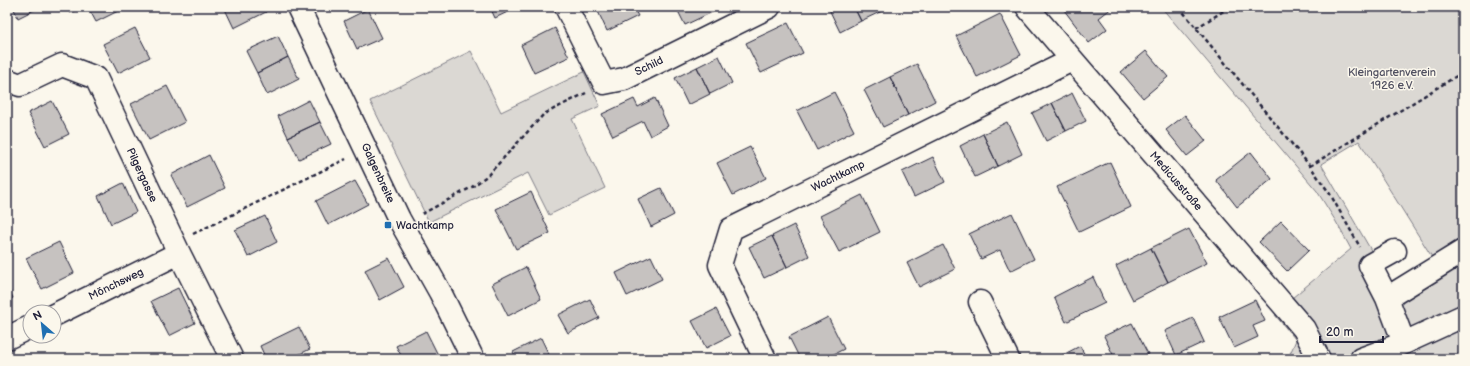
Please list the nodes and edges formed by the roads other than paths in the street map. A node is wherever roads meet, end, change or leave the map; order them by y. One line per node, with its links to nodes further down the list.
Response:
1 (298, 7): 18 (street, Galgenbreite)
2 (566, 7): 4 (street, Schild)
3 (1027, 7): 5 (street, Medicusstraße)
4 (766, 8)
5 (1072, 60): 19 (street, Wachtkamp); 21 (street, Medicusstraße)
6 (7, 80): 9 (street, Pilgergasse)
7 (1395, 251): 10 (street)
8 (1463, 251): 10 (street)
9 (179, 253): 12 (street, Mönchsweg); 17 (street, Pilgergasse)
10 (1387, 298): 16 (street)
11 (980, 302): 20 (street)
12 (62, 311)
13 (1463, 316): 16 (street)
14 (22, 331): 15 (street)
15 (7, 338)
16 (1404, 343): 22 (street)
17 (232, 359)
18 (473, 359)
19 (765, 359)
20 (1008, 359)
21 (1320, 359)
22 (1361, 359)

